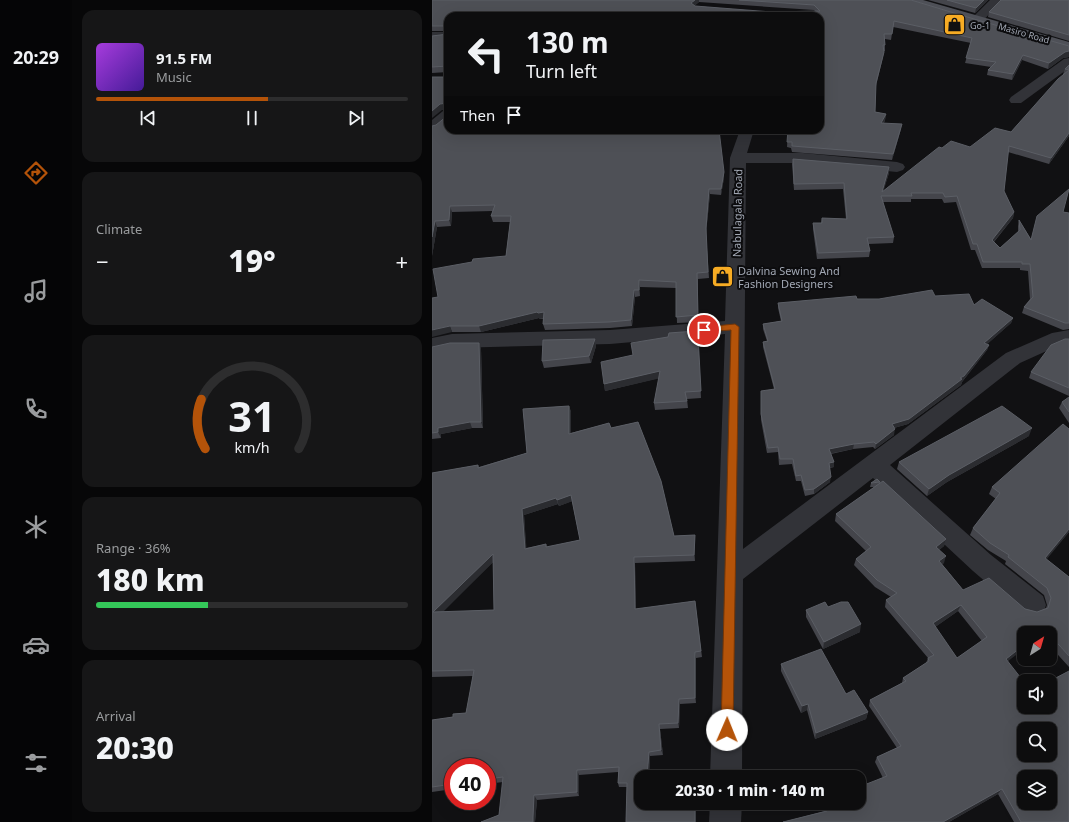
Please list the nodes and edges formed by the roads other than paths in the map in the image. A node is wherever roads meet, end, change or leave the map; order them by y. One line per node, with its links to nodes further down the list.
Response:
1 (910, 0): 3 (main road, Masiro Road)
2 (996, 0): 3 (street)
3 (977, 20): 6 (main road, Masiro Road)
4 (444, 35): 5 (street)
5 (432, 37)
6 (1069, 46)
7 (1069, 62): 8 (street)
8 (1016, 100)
9 (444, 117): 10 (street)
10 (432, 127)
11 (746, 134): 12 (street, Nabulagala Road)
12 (738, 158): 13 (street); 14 (street, Nabulagala Road)
13 (897, 167)
14 (735, 327): 16 (street); 18 (street, Nabulagala Road)
15 (1069, 337): 17 (street)
16 (432, 345)
17 (873, 464): 18 (street); 19 (street)
18 (730, 574): 20 (street, Nabulagala Road)
19 (1033, 605)
20 (726, 770)
21 (726, 810): 22 (street)
22 (725, 822)

